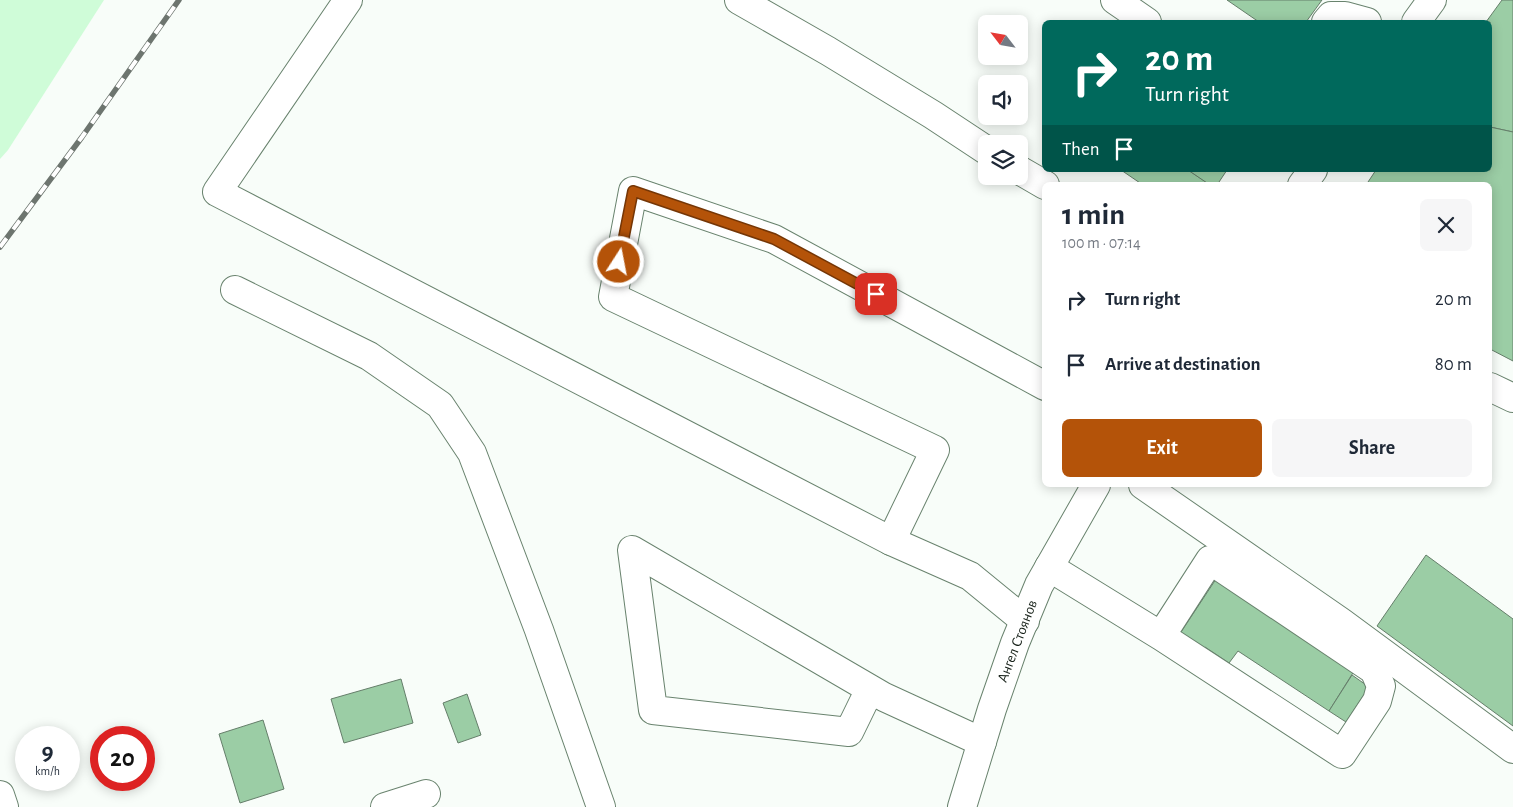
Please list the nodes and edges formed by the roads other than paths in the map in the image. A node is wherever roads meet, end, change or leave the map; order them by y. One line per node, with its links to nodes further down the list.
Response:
1 (348, 0): 18 (street)
2 (739, 0): 9 (street)
3 (1115, 0): 5 (street)
4 (1432, 0): 8 (street)
5 (1144, 20)
6 (1328, 20): 7 (street)
7 (1360, 20)
8 (1417, 20)
9 (978, 145)
10 (1028, 175): 11 (street)
11 (1042, 183)
12 (235, 290): 29 (street)
13 (1042, 384): 18 (street)
14 (1492, 388): 15 (street)
15 (1513, 398)
16 (1095, 487): 19 (street, Ангел Стоянов)
17 (1146, 487): 24 (street)
18 (890, 541): 20 (street)
19 (1049, 567): 20 (street, Ангел Стоянов); 21 (street)
20 (1025, 621): 23 (street, Ангел Стоянов)
21 (1161, 636): 21 (street)
22 (870, 689): 22 (street); 23 (street)
23 (982, 742): 30 (street, Ангел Стоянов)
24 (1513, 749)
25 (426, 794): 28 (street)
26 (0, 795): 27 (street)
27 (4, 807)
28 (386, 807)
29 (601, 807)
30 (962, 807)

